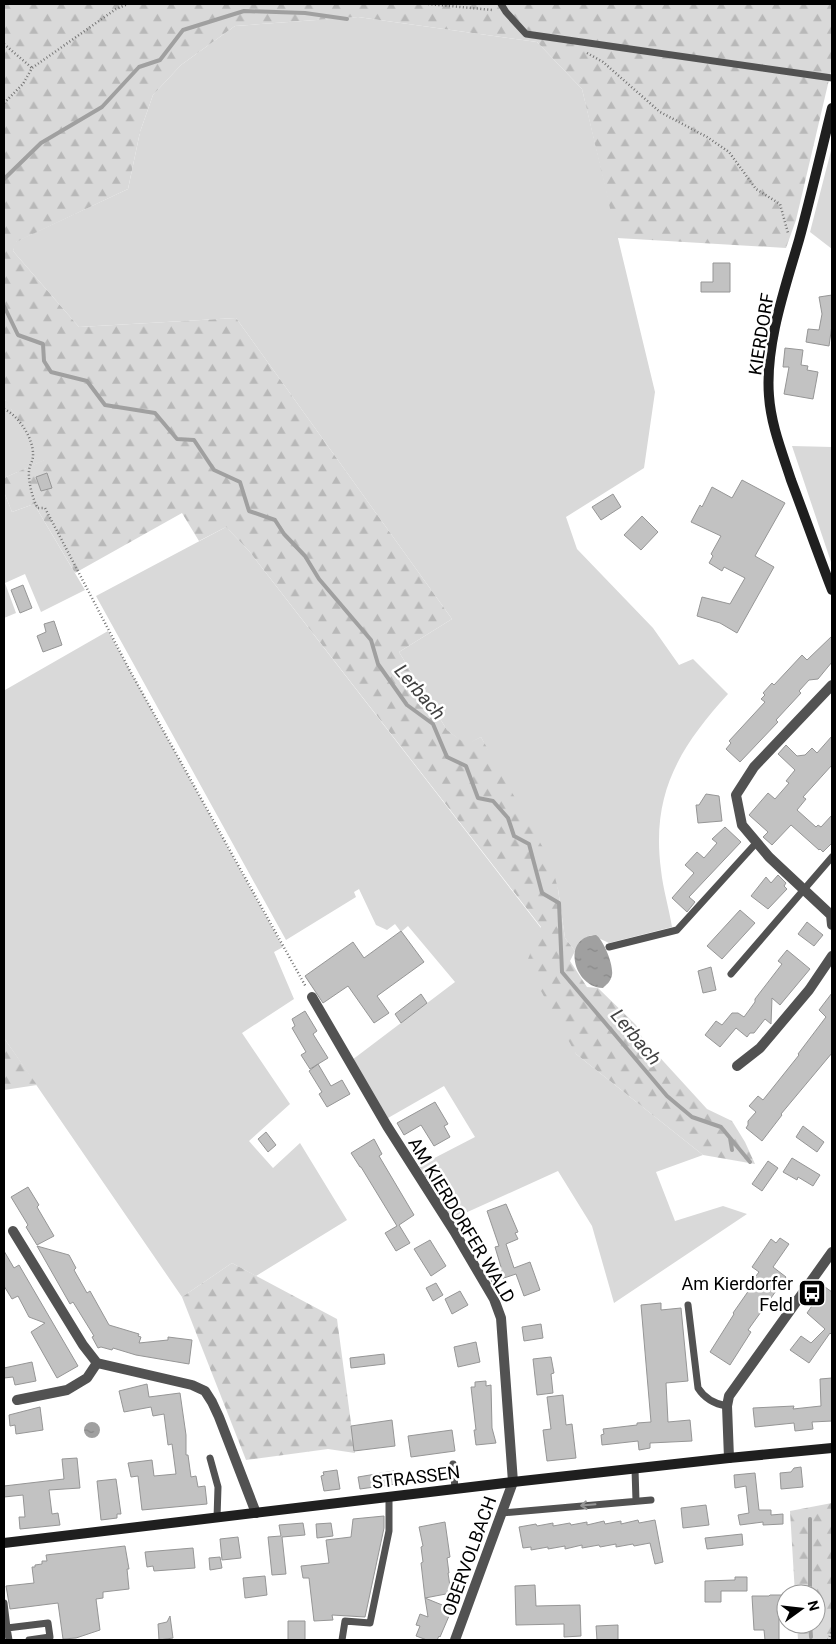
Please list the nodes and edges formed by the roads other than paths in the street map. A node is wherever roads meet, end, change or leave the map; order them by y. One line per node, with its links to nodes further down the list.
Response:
1 (501, 4): 2 (lane)
2 (832, 78)
3 (832, 108): 4 (main road, KIERDORF)
4 (832, 590)
5 (832, 685): 6 (street)
6 (757, 842): 8 (street); 10 (lane)
7 (832, 857): 8 (lane)
8 (804, 888): 9 (street); 12 (lane)
9 (832, 925)
10 (609, 948)
11 (832, 956): 14 (street)
12 (731, 974)
13 (312, 997): 26 (street, AM KIERDORFER WALD)
14 (737, 1066)
15 (13, 1230): 18 (street)
16 (832, 1252): 20 (street)
17 (688, 1306): 20 (lane)
18 (97, 1363): 19 (street); 31 (street)
19 (17, 1400)
20 (728, 1406): 23 (street)
21 (832, 1448): 23 (main road, STRASSEN)
22 (210, 1458): 33 (lane)
23 (729, 1458): 25 (main road, STRASSEN)
24 (453, 1464): 27 (lane)
25 (635, 1469): 26 (main road, STRASSEN); 30 (lane)
26 (513, 1482): 27 (main road, STRASSEN); 32 (street, OBERVOLBACH)
27 (455, 1489): 28 (main road, STRASSEN)
28 (389, 1497): 31 (main road, STRASSEN); 39 (lane)
29 (651, 1500): 30 (lane)
30 (636, 1501): 32 (lane, one-way to 32)
31 (256, 1513): 33 (main road, STRASSEN)
32 (502, 1513): 40 (street, OBERVOLBACH)
33 (217, 1518): 34 (main road, STRASSEN)
34 (4, 1544)
35 (4, 1603): 36 (lane)
36 (7, 1628): 37 (lane); 38 (lane)
37 (8, 1640)
38 (29, 1640)
39 (342, 1640)
40 (455, 1640)

